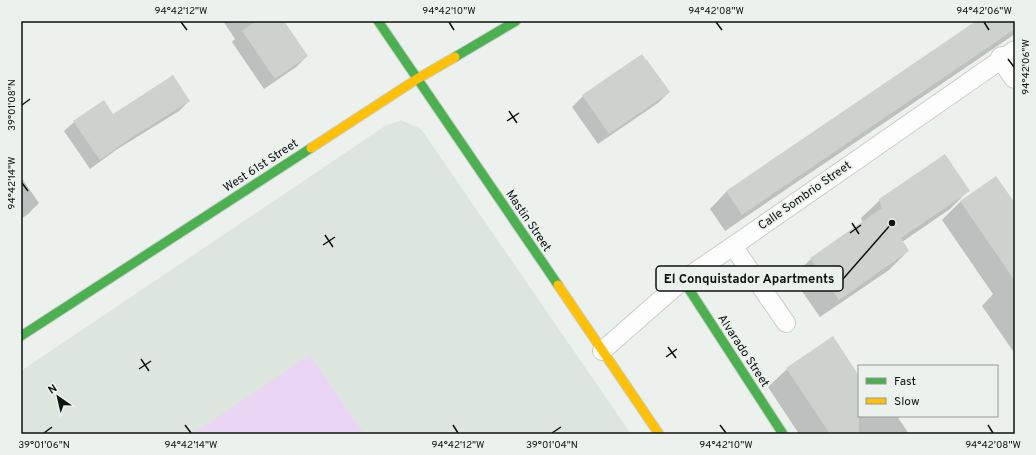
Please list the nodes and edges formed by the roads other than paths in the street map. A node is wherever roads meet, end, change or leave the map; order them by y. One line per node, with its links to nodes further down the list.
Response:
1 (378, 21): 5 (street, Mastin Street)
2 (516, 21): 5 (street, West 61st Street)
3 (1009, 54): 4 (street); 6 (lane, Calle Sombrio Street)
4 (1015, 77)
5 (417, 79): 9 (street, West 61st Street); 10 (street, Mastin Street)
6 (734, 246): 7 (lane, Calle Sombrio Street); 8 (lane)
7 (683, 280): 10 (lane, Calle Sombrio Street); 12 (street, Alvarado Street)
8 (786, 323)
9 (21, 336)
10 (602, 351): 11 (street, Mastin Street)
11 (659, 434)
12 (783, 434)

